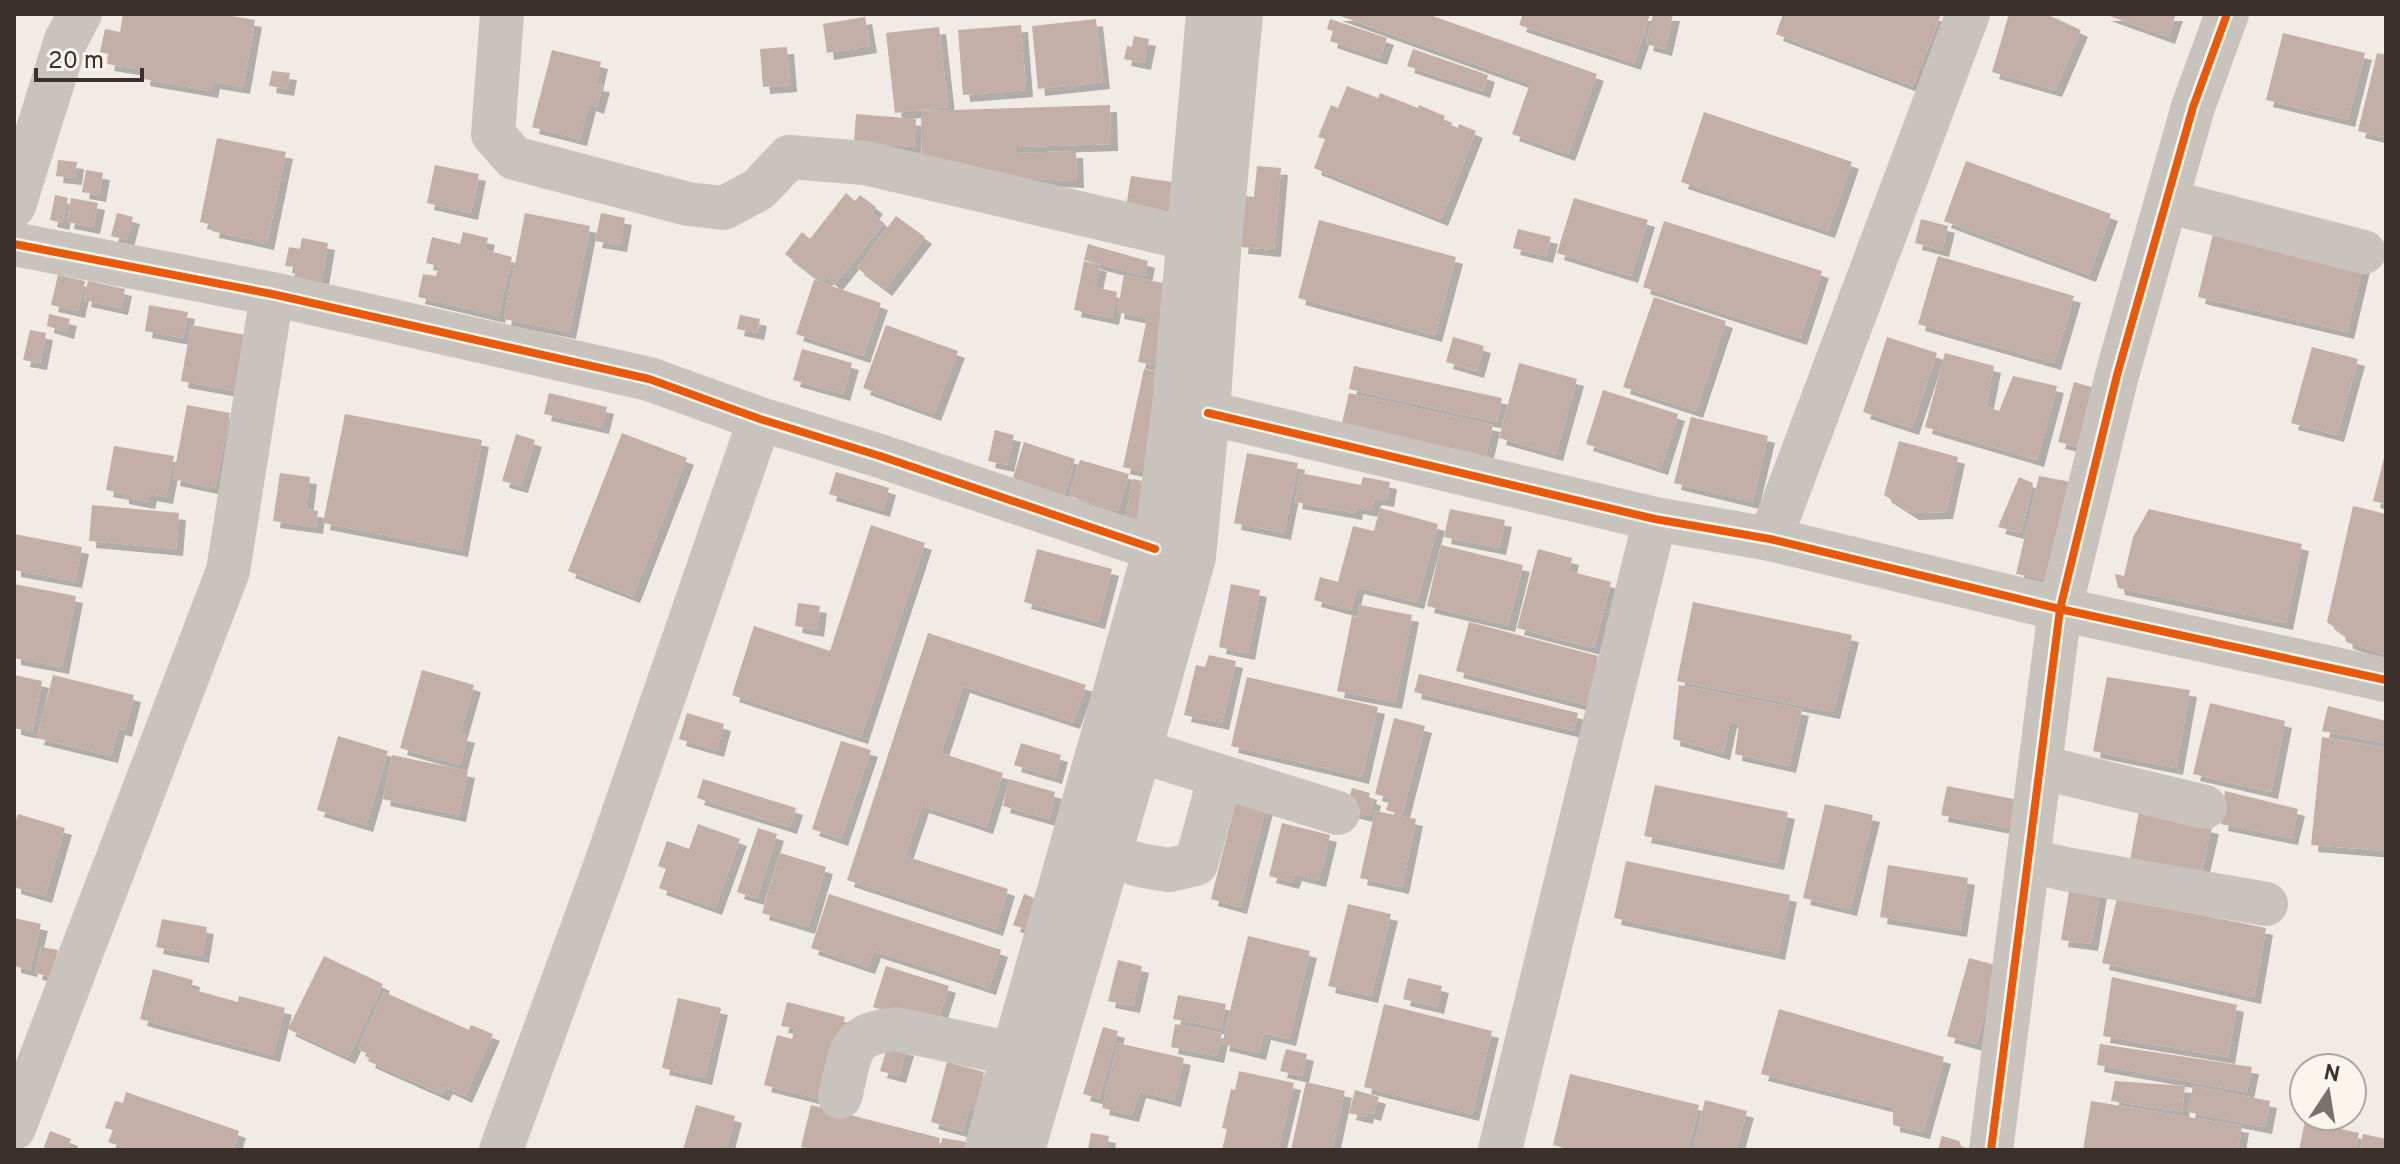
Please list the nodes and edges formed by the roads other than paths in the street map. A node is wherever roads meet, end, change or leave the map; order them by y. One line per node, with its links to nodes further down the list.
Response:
1 (80, 14): 8 (street)
2 (502, 14): 9 (street)
3 (1208, 14): 9 (street)
4 (1241, 14): 13 (street)
5 (1968, 14): 16 (street)
6 (2227, 14): 7 (street)
7 (2166, 201): 11 (street); 18 (street)
8 (14, 206)
9 (1190, 239): 17 (street)
10 (14, 244): 12 (street)
11 (2364, 252)
12 (272, 294): 14 (street); 30 (street)
13 (1208, 413): 15 (street); 20 (street)
14 (760, 419): 17 (street); 31 (street)
15 (1655, 519): 16 (street); 34 (street)
16 (1770, 539): 18 (street)
17 (1155, 549): 25 (street)
18 (2060, 609): 19 (street); 21 (street)
19 (2386, 680)
20 (1140, 751): 22 (street); 25 (street)
21 (2040, 767): 23 (street); 26 (street)
22 (1220, 776): 24 (street); 25 (street)
23 (2205, 807)
24 (1338, 813)
25 (1091, 848): 28 (street); 33 (street)
26 (2028, 860): 27 (street); 35 (street)
27 (2266, 904)
28 (1013, 1054): 29 (street); 32 (street)
29 (840, 1097)
30 (14, 1128)
31 (501, 1150)
32 (986, 1150)
33 (1023, 1150)
34 (1500, 1150)
35 (1991, 1150)

